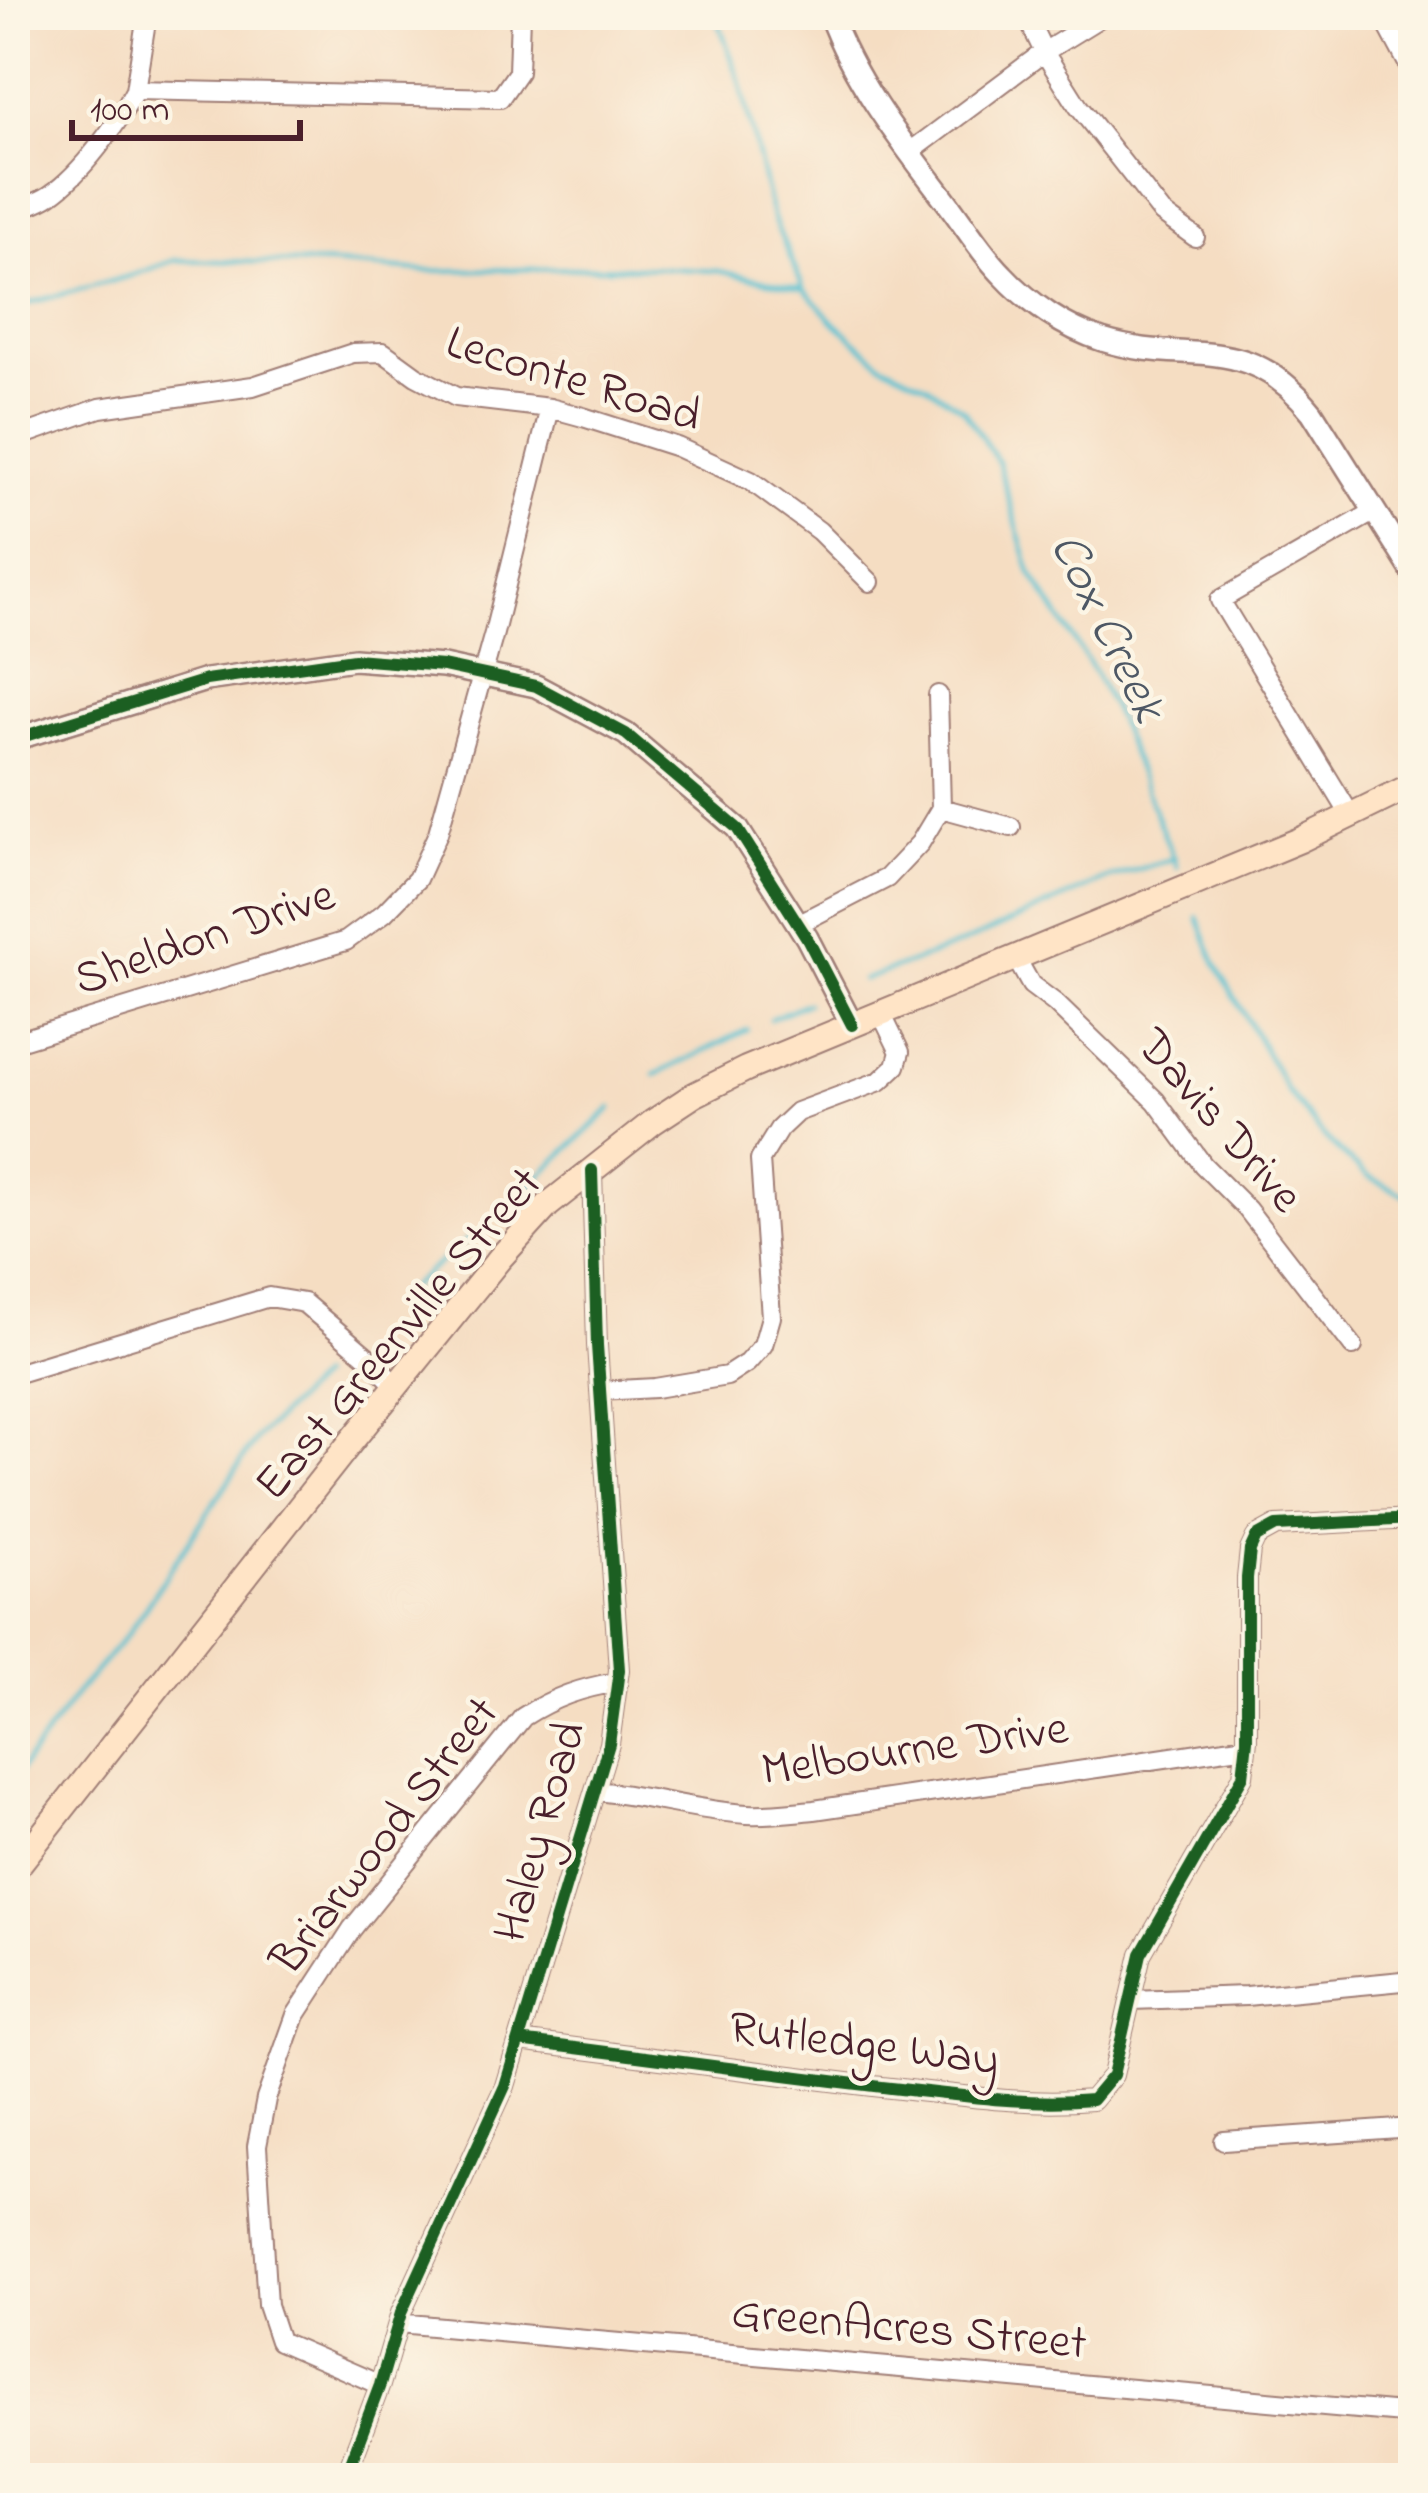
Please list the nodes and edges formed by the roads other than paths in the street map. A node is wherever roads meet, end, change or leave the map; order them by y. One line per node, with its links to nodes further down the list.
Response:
1 (147, 15): 9 (street)
2 (520, 15): 9 (street)
3 (830, 15): 10 (street)
4 (1026, 15): 7 (street)
5 (1104, 15): 7 (street)
6 (1382, 15): 8 (street)
7 (1044, 52): 10 (street); 12 (street)
8 (1413, 74)
9 (135, 90): 11 (street)
10 (910, 152): 15 (street)
11 (15, 211)
12 (1195, 237)
13 (550, 408): 14 (street, Leconte Road); 17 (street, Leconte Road); 18 (street, Sheldon Drive)
14 (15, 438)
15 (1375, 512): 16 (street); 23 (street)
16 (1413, 572)
17 (870, 583)
18 (482, 674): 20 (street); 25 (street); 29 (street, Sheldon Drive)
19 (938, 695): 22 (street)
20 (15, 740)
21 (1413, 785): 23 (main road, East Greenville Street)
22 (941, 808): 24 (street); 25 (street)
23 (1351, 816): 26 (main road, East Greenville Street)
24 (1011, 827)
25 (798, 924): 28 (street)
26 (1016, 958): 27 (main road, East Greenville Street); 31 (street, Davis Drive)
27 (881, 1013): 28 (main road, East Greenville Street); 34 (street)
28 (853, 1025): 30 (main road, East Greenville Street)
29 (15, 1042)
30 (592, 1170): 33 (main road, East Greenville Street); 34 (street, Haley Road)
31 (1353, 1346)
32 (15, 1374): 33 (street)
33 (396, 1386): 39 (main road, East Greenville Street)
34 (600, 1390): 36 (street, Haley Road)
35 (1413, 1519): 37 (street, Rutledge Way)
36 (617, 1682): 38 (street, Haley Road); 46 (street, Briarwood Street)
37 (1246, 1746): 38 (street, Melbourne Drive); 41 (street, Rutledge Way)
38 (595, 1791): 42 (street, Haley Road)
39 (15, 1869)
40 (1413, 1980): 41 (street)
41 (1131, 2000): 42 (street, Rutledge Way)
42 (519, 2041): 45 (street, Haley Road)
43 (1413, 2128): 44 (street)
44 (1224, 2141)
45 (398, 2323): 46 (street, Haley Road); 47 (street, GreenAcres Street)
46 (380, 2385): 48 (street, Haley Road)
47 (1413, 2414)
48 (344, 2478)

